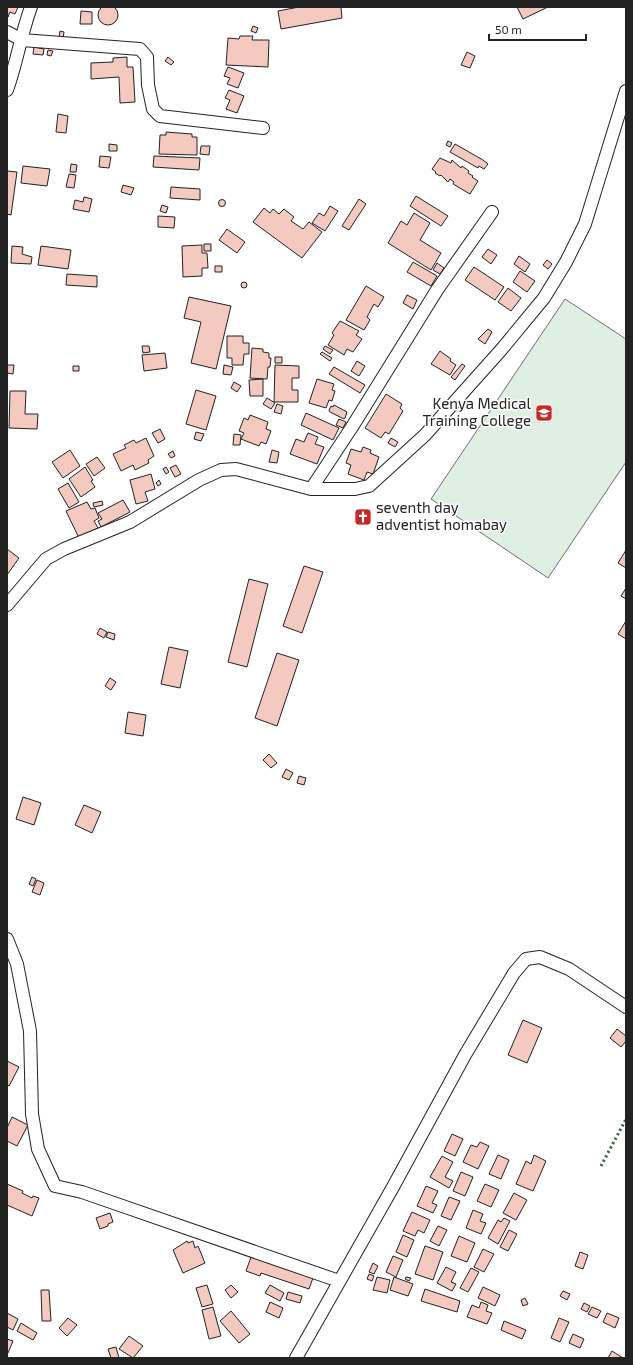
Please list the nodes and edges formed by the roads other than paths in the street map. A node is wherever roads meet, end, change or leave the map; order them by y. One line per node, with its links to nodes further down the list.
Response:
1 (31, 7): 3 (street)
2 (7, 32): 3 (street)
3 (22, 40): 4 (street); 6 (street)
4 (7, 90)
5 (626, 91): 8 (street)
6 (263, 128)
7 (492, 212): 8 (street)
8 (311, 489): 9 (street)
9 (7, 605)
10 (7, 939): 12 (street)
11 (626, 1007): 12 (street)
12 (340, 1281): 13 (street)
13 (296, 1358)

